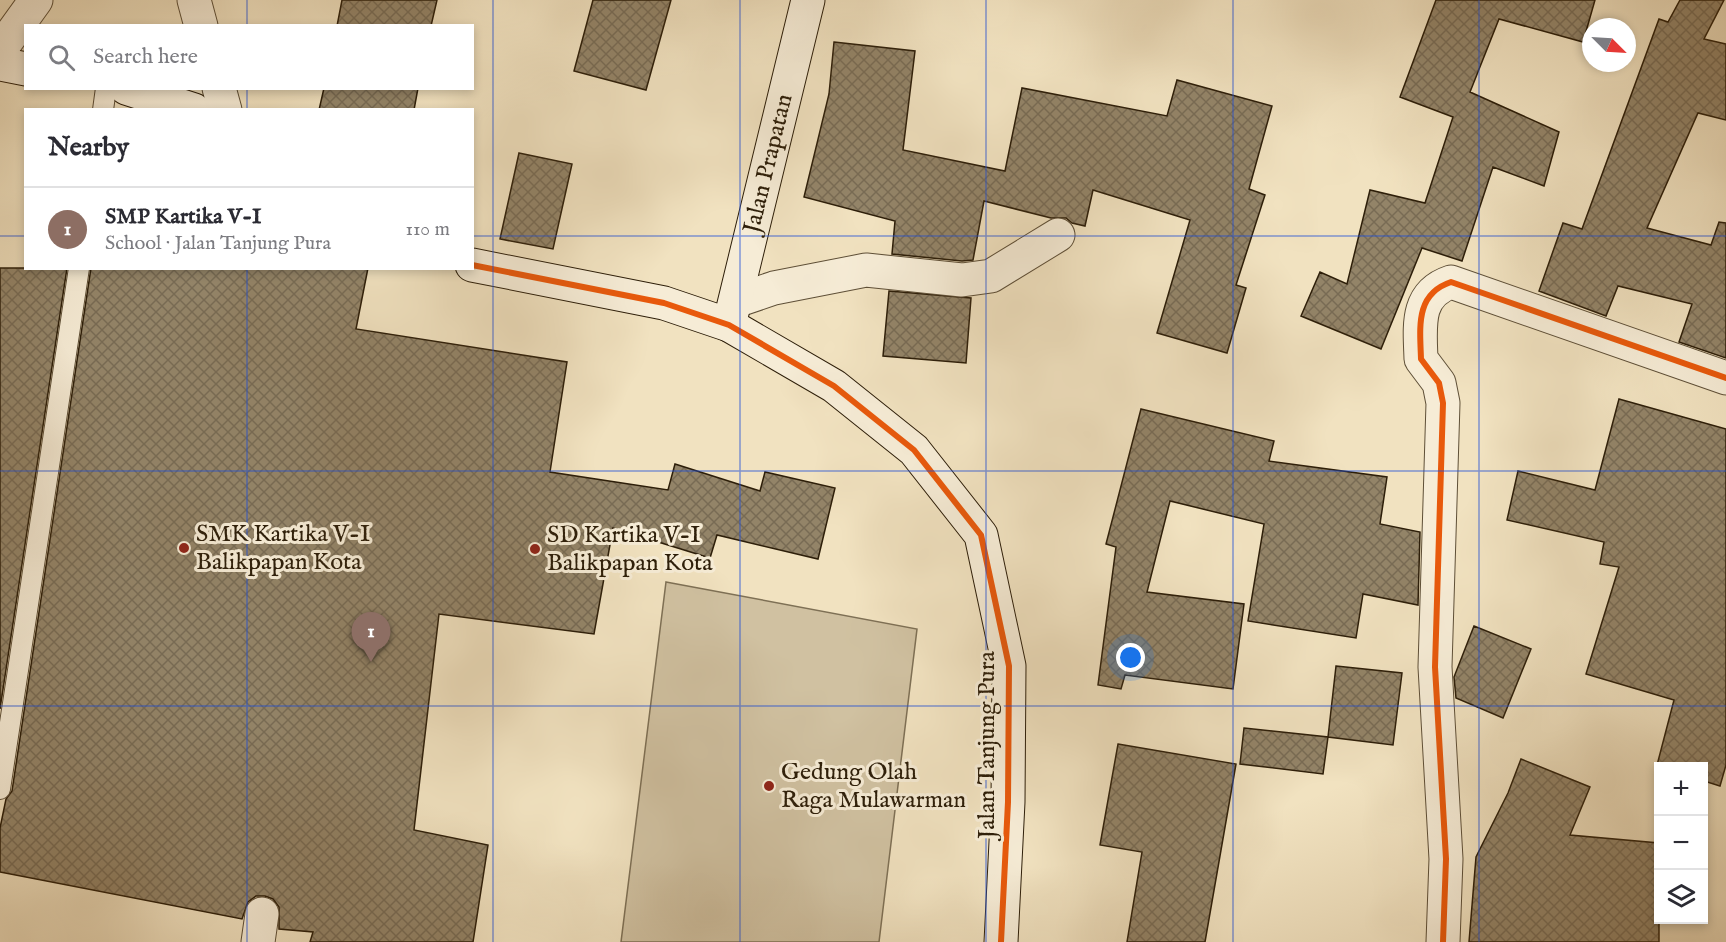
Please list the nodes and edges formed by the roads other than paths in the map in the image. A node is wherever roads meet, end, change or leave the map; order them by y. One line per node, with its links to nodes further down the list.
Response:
1 (36, 0): 5 (street)
2 (194, 0): 4 (street)
3 (808, 0): 17 (street, Jalan Prapatan)
4 (200, 24)
5 (0, 50)
6 (0, 64): 7 (street)
7 (24, 69)
8 (106, 90): 11 (lane)
9 (132, 90): 12 (street)
10 (220, 90): 13 (street)
11 (103, 108)
12 (188, 108)
13 (224, 108)
14 (1058, 235): 17 (street)
15 (474, 265): 17 (street, Jalan Tanjung Pura)
16 (79, 270): 19 (lane)
17 (733, 313): 20 (street, Jalan Tanjung Pura)
18 (1726, 378): 21 (street)
19 (0, 789)
20 (1001, 942)
21 (1443, 942)

